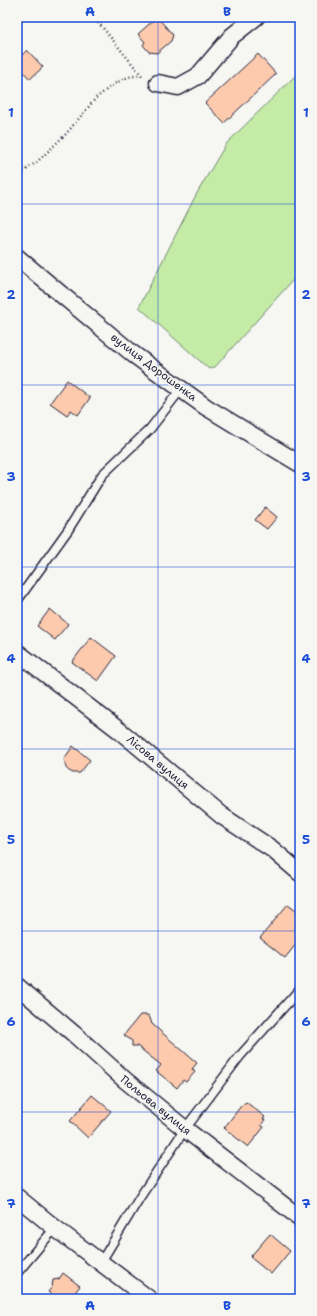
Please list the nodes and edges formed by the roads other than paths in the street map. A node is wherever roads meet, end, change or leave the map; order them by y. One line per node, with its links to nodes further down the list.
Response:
1 (256, 17): 2 (street)
2 (158, 84)
3 (17, 257): 4 (street, вулиця Дорошенка)
4 (181, 389): 5 (street, вулиця Дорошенка); 6 (lane)
5 (300, 464)
6 (17, 600)
7 (17, 652): 8 (street, Лісова вулиця)
8 (300, 872)
9 (17, 986): 11 (street, Польова вулиця)
10 (300, 989): 11 (lane)
11 (185, 1129): 13 (street, Польова вулиця); 15 (lane)
12 (17, 1197): 14 (street)
13 (300, 1218)
14 (55, 1228): 15 (street); 16 (lane)
15 (101, 1262): 17 (street)
16 (17, 1273)
17 (149, 1299)

